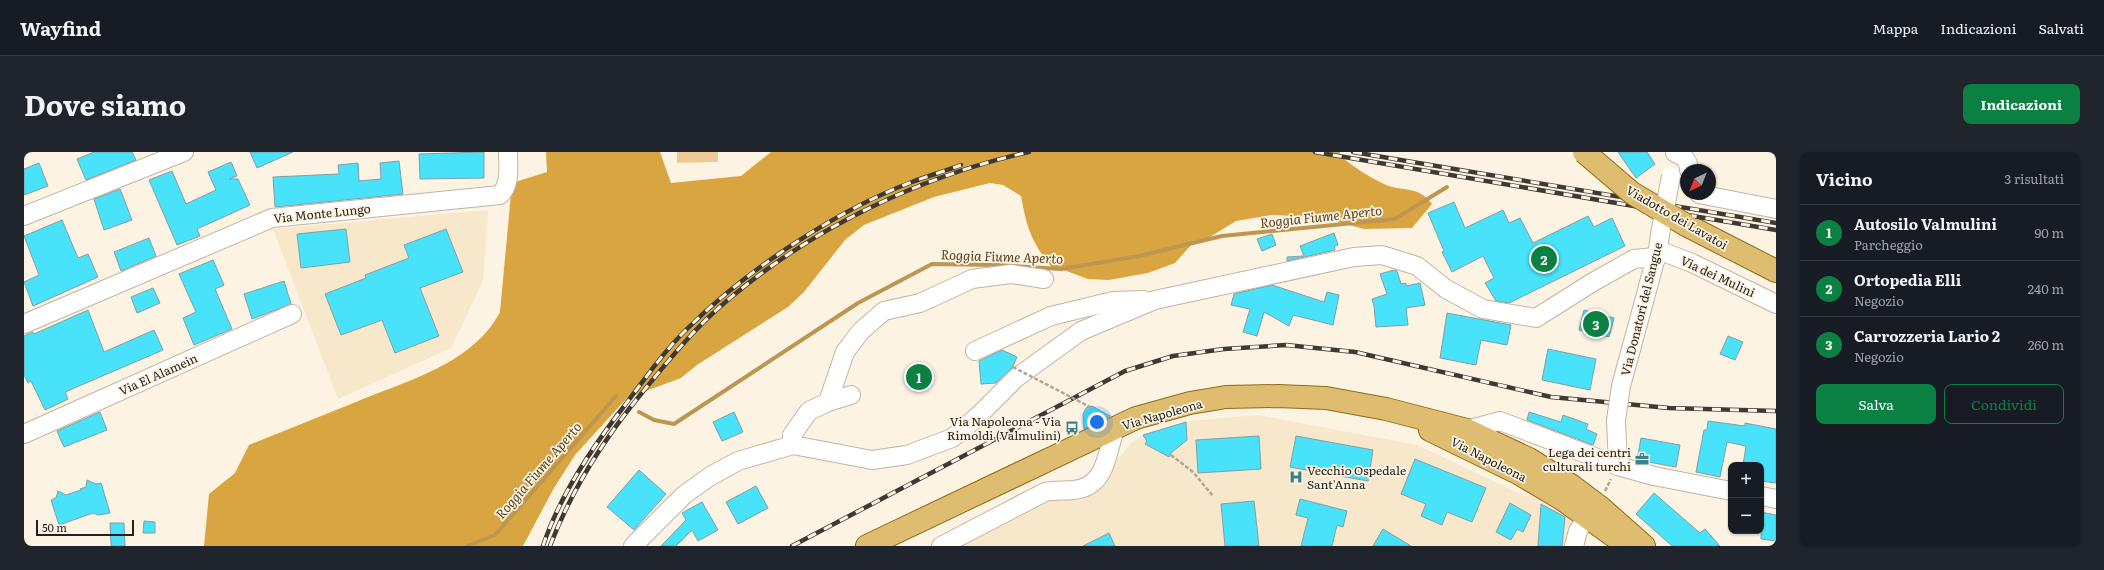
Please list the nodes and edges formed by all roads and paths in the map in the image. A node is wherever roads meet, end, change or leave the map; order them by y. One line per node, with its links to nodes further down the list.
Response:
1 (184, 152): 8 (street)
2 (508, 152): 16 (street, Via Monte Lungo)
3 (1584, 152): 10 (main road, Viadotto dei Lavatoi, bridge)
4 (1675, 152): 5 (street); 9 (street, Via Donatori del Sangue, bridge)
5 (1688, 164)
6 (1716, 197): 7 (street)
7 (1776, 209)
8 (24, 216)
9 (1658, 247): 12 (street); 13 (street, Via dei Mulini); 29 (street, Via Donatori del Sangue, bridge)
10 (1776, 271)
11 (1044, 279): 21 (street)
12 (1155, 300): 15 (street); 17 (street)
13 (1776, 304)
14 (292, 314): 26 (street, Via El Alamein)
15 (1051, 316): 17 (street); 18 (street)
16 (24, 324)
17 (1068, 340): 27 (street)
18 (975, 351)
19 (1013, 366): 22 (path, bridge)
20 (851, 395): 21 (street)
21 (828, 402): 27 (street)
22 (1090, 407)
23 (1386, 409): 24 (main road, Via Napoleona); 25 (main road, Via Napoleona); 34 (main road, Via Napoleona)
24 (1116, 427): 36 (main road, Via Napoleona); 37 (street)
25 (1467, 430): 29 (street); 34 (main road, Via Napoleona)
26 (24, 434)
27 (793, 445): 35 (street)
28 (1170, 455): 31 (path)
29 (1618, 466): 30 (street); 34 (path)
30 (1728, 490)
31 (1213, 496)
32 (1764, 497): 33 (street)
33 (1776, 499)
34 (1592, 511): 38 (street); 39 (main road, Via Napoleona); 40 (main road, Via Napoleona)
35 (633, 546)
36 (867, 546)
37 (941, 546)
38 (1574, 546)
39 (1627, 546)
40 (1644, 546)

